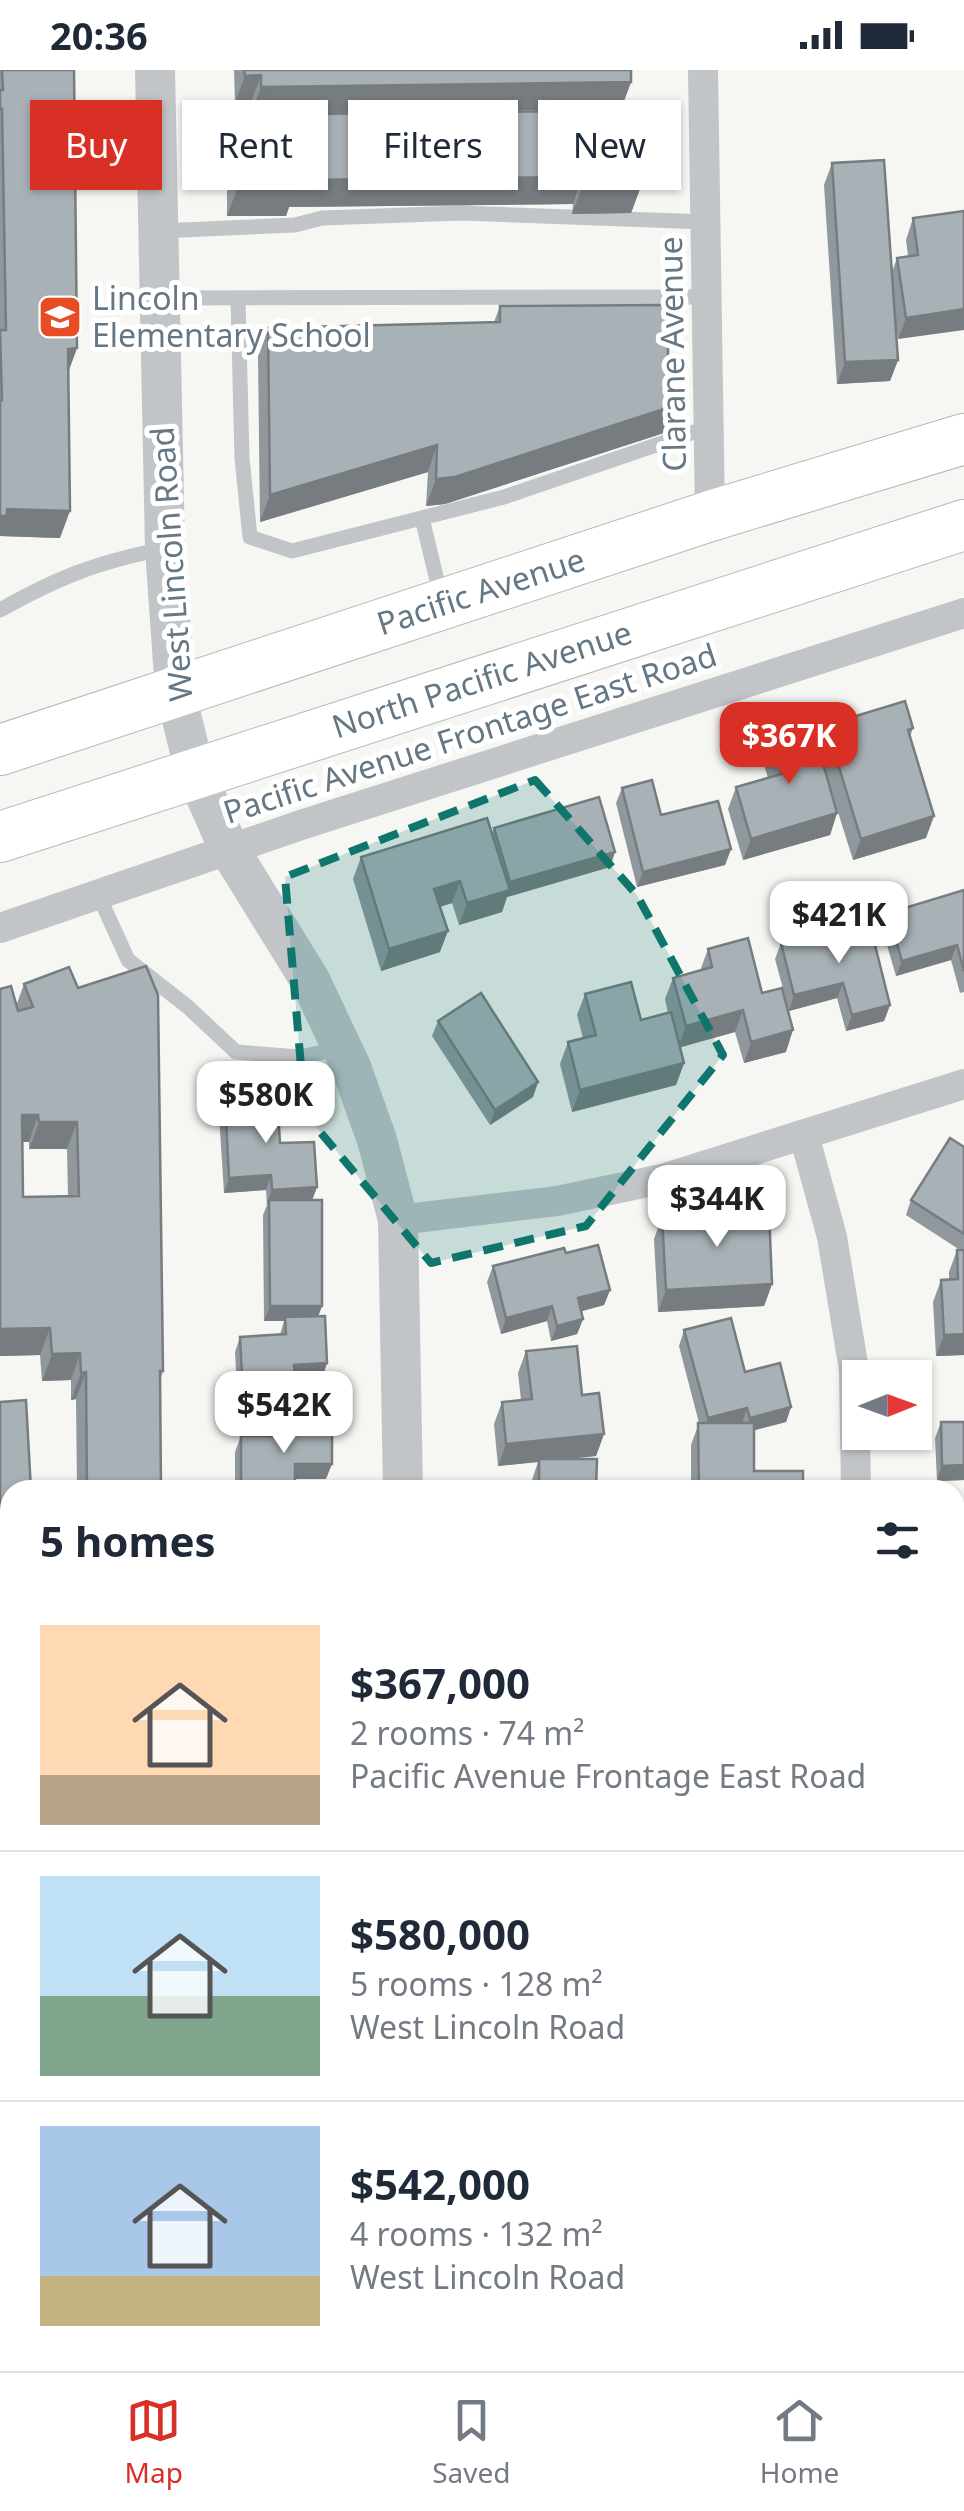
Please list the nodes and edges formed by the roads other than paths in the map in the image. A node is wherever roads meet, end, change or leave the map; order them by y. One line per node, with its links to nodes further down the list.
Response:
1 (155, 70): 4 (street, West Lincoln Road)
2 (704, 70): 3 (street, Clarane Avenue)
3 (706, 222): 4 (lane); 5 (street, Clarane Avenue)
4 (159, 231): 6 (street, West Lincoln Road)
5 (707, 297): 7 (lane); 8 (street, Clarane Avenue)
6 (160, 298): 7 (lane); 13 (street, West Lincoln Road)
7 (238, 299): 11 (lane)
8 (709, 427): 10 (street, Clarane Avenue); 11 (lane)
9 (964, 439): 10 (main road, Pacific Avenue)
10 (710, 516): 16 (main road, Pacific Avenue)
11 (422, 518): 16 (lane)
12 (964, 525): 21 (main road, North Pacific Avenue)
13 (166, 548): 15 (lane); 19 (street, West Lincoln Road)
14 (0, 595): 15 (lane)
15 (22, 597): 17 (lane)
16 (442, 604): 19 (main road, Pacific Avenue)
17 (0, 610)
18 (964, 613): 23 (street, Pacific Avenue Frontage East Road)
19 (176, 691): 20 (main road, Pacific Avenue); 21 (street, West Lincoln Road)
20 (0, 750)
21 (195, 772): 22 (main road, North Pacific Avenue); 23 (street, West Lincoln Road)
22 (0, 837)
23 (229, 849): 24 (street, Pacific Avenue Frontage East Road); 26 (street, West Lincoln Road)
24 (98, 894): 25 (street, Pacific Avenue Frontage East Road); 26 (lane)
25 (0, 928)
26 (342, 1048): 29 (street, West Lincoln Road)
27 (964, 1084): 28 (street)
28 (804, 1135): 29 (street); 31 (street)
29 (398, 1220): 30 (street, West Lincoln Road)
30 (404, 1480)
31 (856, 1480)

